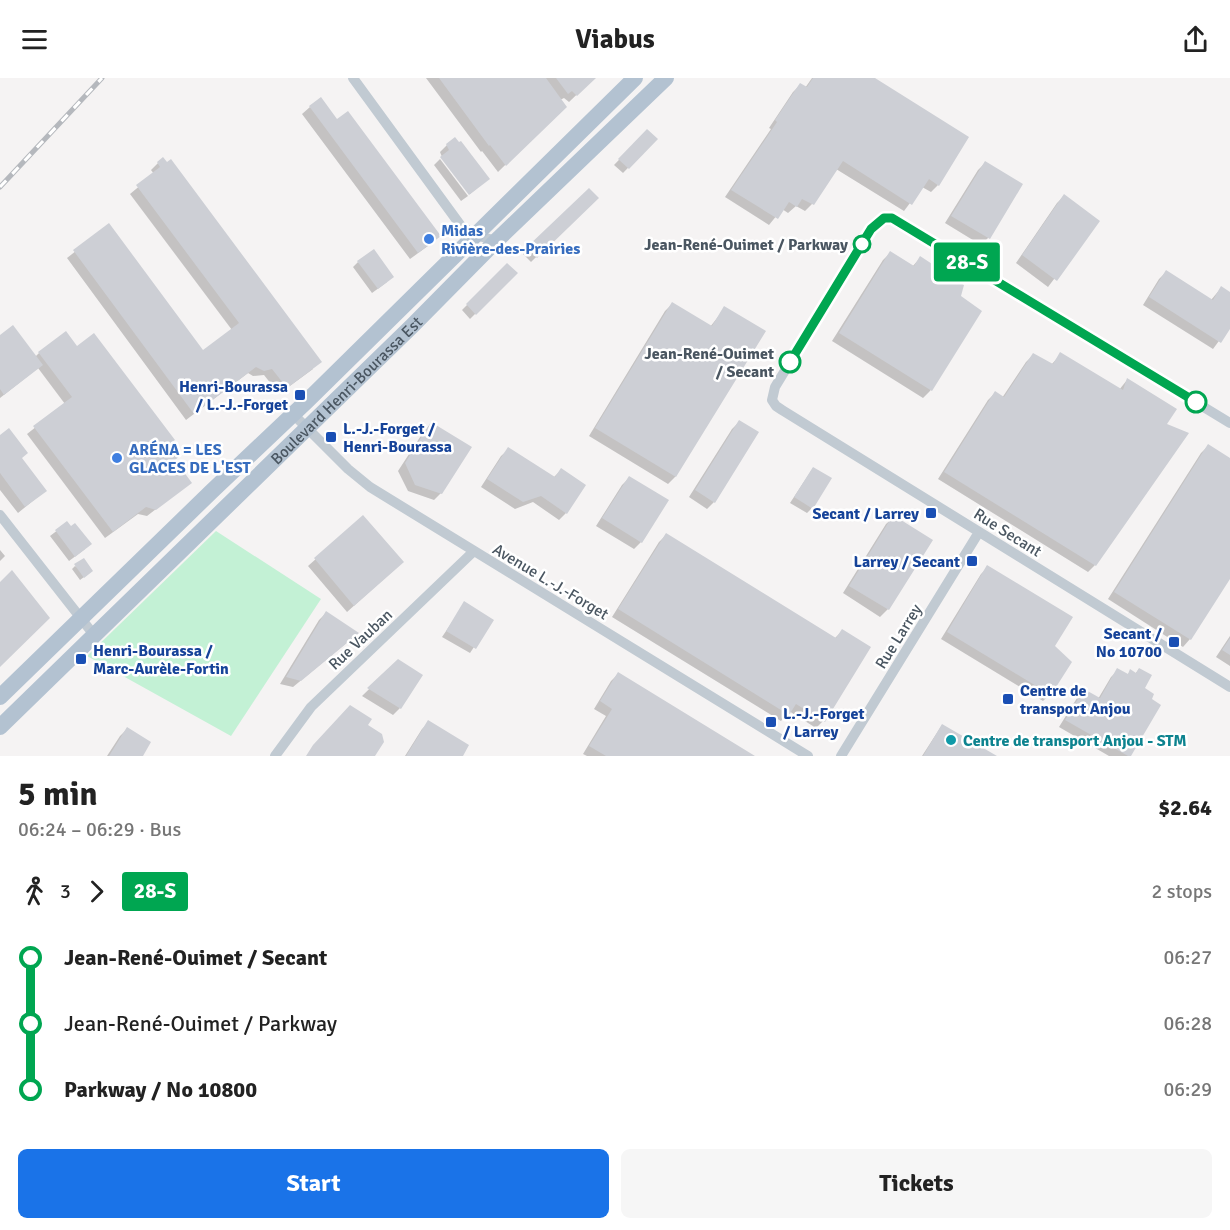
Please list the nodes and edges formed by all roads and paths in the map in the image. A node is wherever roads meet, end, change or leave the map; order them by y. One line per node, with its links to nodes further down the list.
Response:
1 (353, 78): 4 (street)
2 (636, 78): 4 (main road, Boulevard Henri-Bourassa Est)
3 (666, 78): 5 (main road, Boulevard Henri-Bourassa Est)
4 (476, 235): 5 (street); 6 (main road, Boulevard Henri-Bourassa Est)
5 (496, 242): 8 (main road, Boulevard Henri-Bourassa Est)
6 (293, 414): 8 (street, Avenue L.-J.-Forget); 12 (main road, Boulevard Henri-Bourassa Est)
7 (1230, 423): 10 (street, Rue Secant)
8 (307, 427): 11 (street, Avenue L.-J.-Forget); 13 (main road, Boulevard Henri-Bourassa Est)
9 (0, 514): 12 (street)
10 (980, 532): 14 (street, Rue Secant); 19 (street, Rue Larrey)
11 (474, 551): 17 (street, Rue Vauban); 18 (street, Avenue L.-J.-Forget)
12 (82, 619): 13 (street); 15 (main road, Boulevard Henri-Bourassa Est)
13 (94, 635): 16 (main road, Boulevard Henri-Bourassa Est)
14 (1230, 687)
15 (0, 698)
16 (0, 727)
17 (275, 756)
18 (808, 756)
19 (842, 756)

